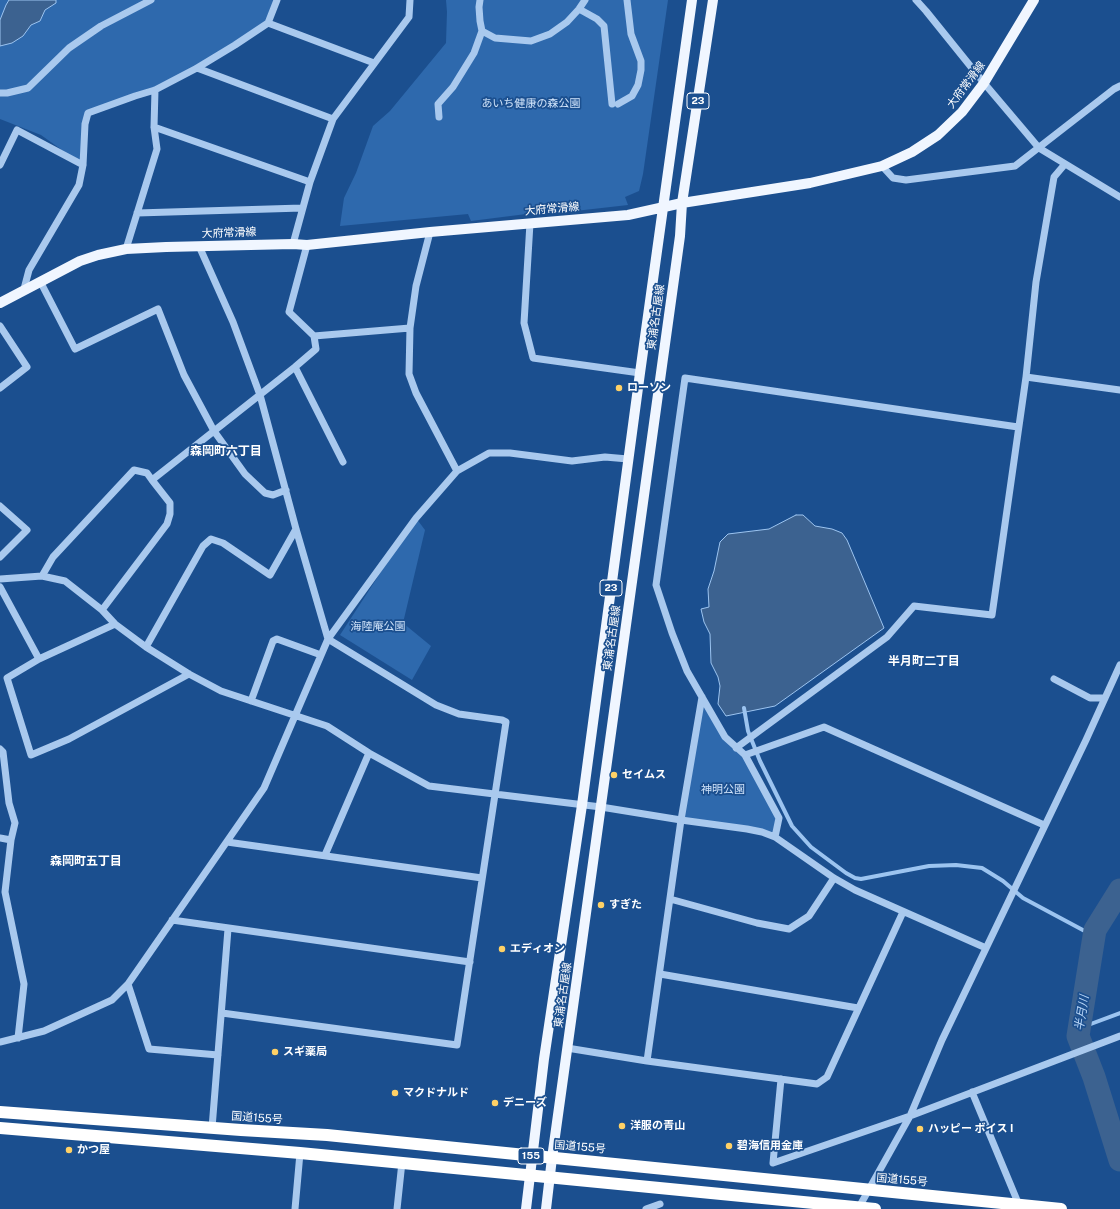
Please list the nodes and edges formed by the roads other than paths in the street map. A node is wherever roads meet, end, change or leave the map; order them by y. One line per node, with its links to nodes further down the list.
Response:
1 (151, 0): 19 (street)
2 (277, 0): 12 (street)
3 (410, 0): 14 (street)
4 (480, 0): 13 (street)
5 (585, 0): 11 (street)
6 (627, 0): 11 (street)
7 (692, 0): 32 (main road, 東浦名古屋線 / 23)
8 (713, 0): 30 (main road, 東浦名古屋線 / 23)
9 (916, 0): 16 (street)
10 (1034, 0): 16 (main road, 大府常滑線)
11 (580, 9): 13 (street)
12 (268, 23): 14 (street); 15 (street)
13 (482, 31): 20 (street)
14 (374, 63): 21 (street)
15 (197, 68): 18 (street); 21 (street)
16 (984, 84): 23 (street); 27 (main road, 大府常滑線)
17 (1120, 86): 23 (street)
18 (155, 90): 22 (street); 26 (street)
19 (0, 93)
20 (439, 117)
21 (333, 119): 28 (street)
22 (154, 127): 28 (street); 33 (street)
23 (1039, 148): 24 (street); 27 (street)
24 (1065, 164): 29 (street); 48 (street)
25 (0, 165): 26 (street)
26 (83, 165): 41 (street)
27 (882, 166): 30 (main road, 大府常滑線)
28 (310, 182): 31 (street)
29 (1120, 196)
30 (682, 203): 32 (main road, 大府常滑線); 84 (main road, 東浦名古屋線 / 23)
31 (302, 208): 33 (street); 36 (street)
32 (663, 208): 34 (main road, 大府常滑線); 47 (main road, 東浦名古屋線 / 23)
33 (137, 213): 39 (street)
34 (530, 223): 35 (main road, 大府常滑線); 47 (street)
35 (430, 232): 37 (main road, 大府常滑線); 44 (street)
36 (293, 244): 37 (main road, 大府常滑線); 38 (main road, 大府常滑線)
37 (307, 245): 45 (street)
38 (199, 246): 39 (main road, 大府常滑線); 51 (street)
39 (126, 249): 40 (main road, 大府常滑線)
40 (40, 281): 41 (main road, 大府常滑線); 53 (street)
41 (24, 289): 42 (main road, 大府常滑線)
42 (0, 302)
43 (0, 326): 49 (street)
44 (410, 328): 45 (street); 56 (street)
45 (314, 336): 46 (street)
46 (295, 367): 51 (street); 55 (street)
47 (640, 373): 54 (main road, 東浦名古屋線 / 23)
48 (1026, 377): 50 (street); 52 (street)
49 (0, 388)
50 (1120, 390)
51 (260, 395): 53 (street); 58 (street)
52 (1018, 427): 74 (street); 78 (street)
53 (214, 431): 57 (street); 58 (street)
54 (628, 459): 56 (street); 83 (main road, 東浦名古屋線 / 23)
55 (343, 462)
56 (457, 470): 67 (street)
57 (152, 480): 62 (street); 65 (street)
58 (286, 490): 60 (street)
59 (0, 506): 61 (street)
60 (296, 529): 67 (street); 68 (street)
61 (0, 556)
62 (42, 576): 63 (street); 65 (street)
63 (0, 579)
64 (0, 587): 70 (street)
65 (102, 610): 66 (street)
66 (115, 624): 68 (street); 70 (street)
67 (328, 639): 69 (street); 82 (street)
68 (146, 647): 72 (street)
69 (321, 655): 76 (street); 77 (street)
70 (39, 659): 72 (street)
71 (1120, 665): 75 (street)
72 (189, 674): 76 (street)
73 (1054, 679): 75 (street)
74 (702, 697): 78 (street); 85 (street)
75 (1105, 698): 86 (street)
76 (251, 702): 77 (street)
77 (294, 716): 80 (street); 90 (street)
78 (736, 748): 81 (street)
79 (0, 749): 89 (street)
80 (368, 753): 82 (street); 91 (street)
81 (745, 755): 86 (street); 87 (street)
82 (495, 794): 83 (street); 92 (street)
83 (582, 805): 84 (street); 117 (main road, 東浦名古屋線 / 23)
84 (601, 807): 85 (street); 107 (main road, 東浦名古屋線 / 23)
85 (681, 820): 87 (street); 94 (street)
86 (1044, 825): 98 (street)
87 (775, 837): 93 (street)
88 (0, 838): 89 (street)
89 (11, 840): 105 (street)
90 (227, 842): 91 (street); 96 (street)
91 (324, 855): 92 (street)
92 (482, 878): 99 (street)
93 (834, 878): 94 (street); 95 (street)
94 (670, 899): 100 (street)
95 (903, 912): 98 (street); 102 (street)
96 (172, 920): 97 (street); 101 (street)
97 (228, 929): 99 (street); 103 (street)
98 (986, 948): 113 (street)
99 (470, 962): 103 (street)
100 (660, 974): 102 (street); 109 (street)
101 (128, 984): 105 (street); 108 (street)
102 (858, 1008): 110 (street)
103 (222, 1013): 108 (street)
104 (1120, 1036): 111 (street)
105 (18, 1038): 106 (street)
106 (0, 1042)
107 (567, 1048): 109 (street); 118 (main road, 東浦名古屋線 / 23)
108 (218, 1055): 115 (street)
109 (647, 1061): 110 (street)
110 (781, 1079): 113 (street)
111 (972, 1092): 113 (street); 124 (street)
112 (0, 1112): 115 (highway, 国道155号 / 155)
113 (910, 1116): 122 (street)
114 (0, 1128): 116 (highway, 155)
115 (212, 1128): 117 (highway, 国道155号 / 155)
116 (300, 1153): 119 (highway, 155); 126 (street)
117 (532, 1156): 118 (highway, 国道155号 / 155); 120 (main road, 東浦名古屋線 / 23)
118 (552, 1158): 121 (main road, 東浦名古屋線 / 23); 122 (highway, 国道155号 / 155)
119 (402, 1162): 120 (highway, 155); 127 (street)
120 (530, 1175): 121 (highway, 155); 128 (main road, 東浦名古屋線 / 23)
121 (550, 1177): 125 (highway, 155); 129 (main road, 東浦名古屋線 / 23)
122 (868, 1190): 124 (highway, 国道155号 / 155); 125 (street)
123 (660, 1204): 130 (street)
124 (1019, 1205): 132 (highway, 国道155号 / 155)
125 (858, 1208): 131 (highway, 155)
126 (295, 1209)
127 (397, 1209)
128 (526, 1209)
129 (546, 1209)
130 (646, 1209)
131 (875, 1209)
132 (1061, 1209)

